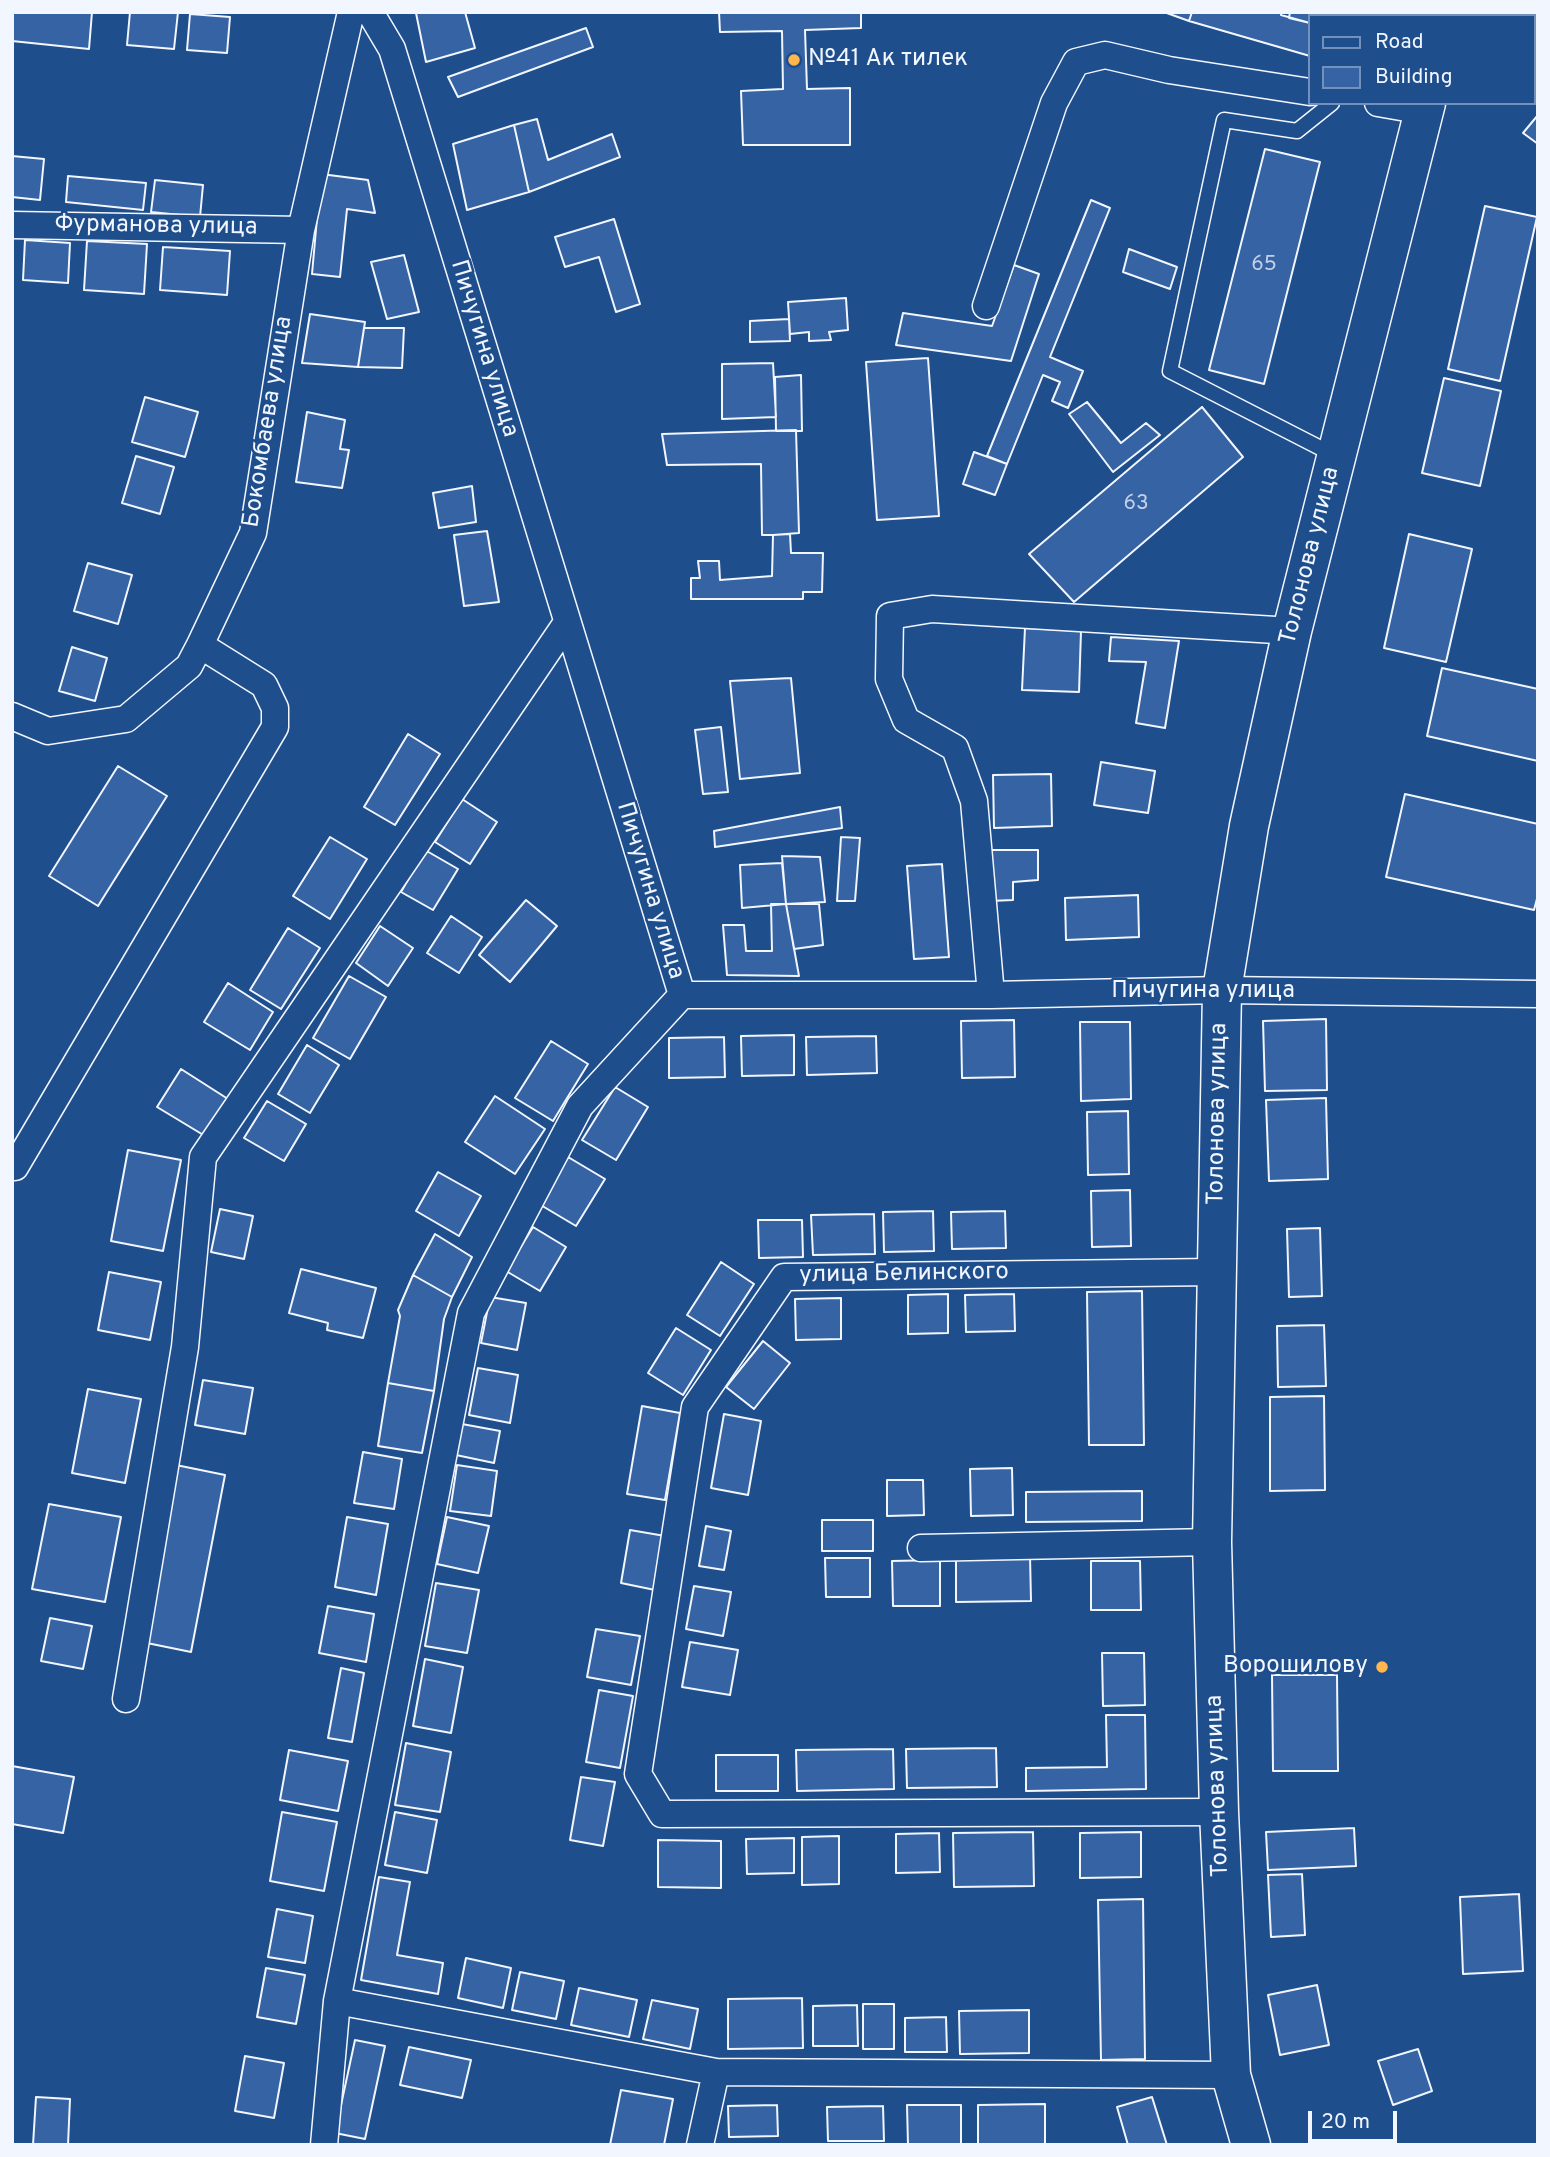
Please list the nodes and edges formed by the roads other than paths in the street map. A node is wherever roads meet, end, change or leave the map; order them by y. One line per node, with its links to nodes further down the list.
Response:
1 (351, 12): 8 (street, Бокомбаева улица)
2 (370, 12): 11 (street, Пичугина улица)
3 (1308, 92): 9 (street)
4 (1330, 105): 10 (lane)
5 (1402, 105): 6 (street)
6 (1425, 107): 10 (main road, Толонова улица)
7 (12, 225): 8 (street, Фурманова улица)
8 (301, 230): 13 (street, Бокомбаева улица)
9 (986, 306)
10 (1336, 456): 12 (main road, Толонова улица)
11 (566, 624): 17 (street, Пичугина улица); 23 (street)
12 (1292, 631): 15 (main road, Толонова улица); 18 (street)
13 (200, 645): 14 (street, Бокомбаева улица); 19 (street)
14 (12, 716)
15 (1222, 990): 16 (street, Пичугина улица); 18 (street, Пичугина улица); 20 (main road, Толонова улица)
16 (1538, 994)
17 (682, 995): 18 (street, Пичугина улица); 25 (street)
18 (991, 995)
19 (16, 1167)
20 (1216, 1272): 21 (main road, Толонова улица); 24 (street, улица Белинского)
21 (1212, 1542): 22 (street); 24 (main road, Толонова улица)
22 (921, 1548)
23 (126, 1699)
24 (1219, 1812): 27 (main road, Толонова улица)
25 (337, 2001): 26 (street); 28 (street)
26 (716, 2071): 27 (street); 29 (street)
27 (1231, 2076): 30 (main road, Толонова улица)
28 (324, 2145)
29 (700, 2145)
30 (1251, 2145)

